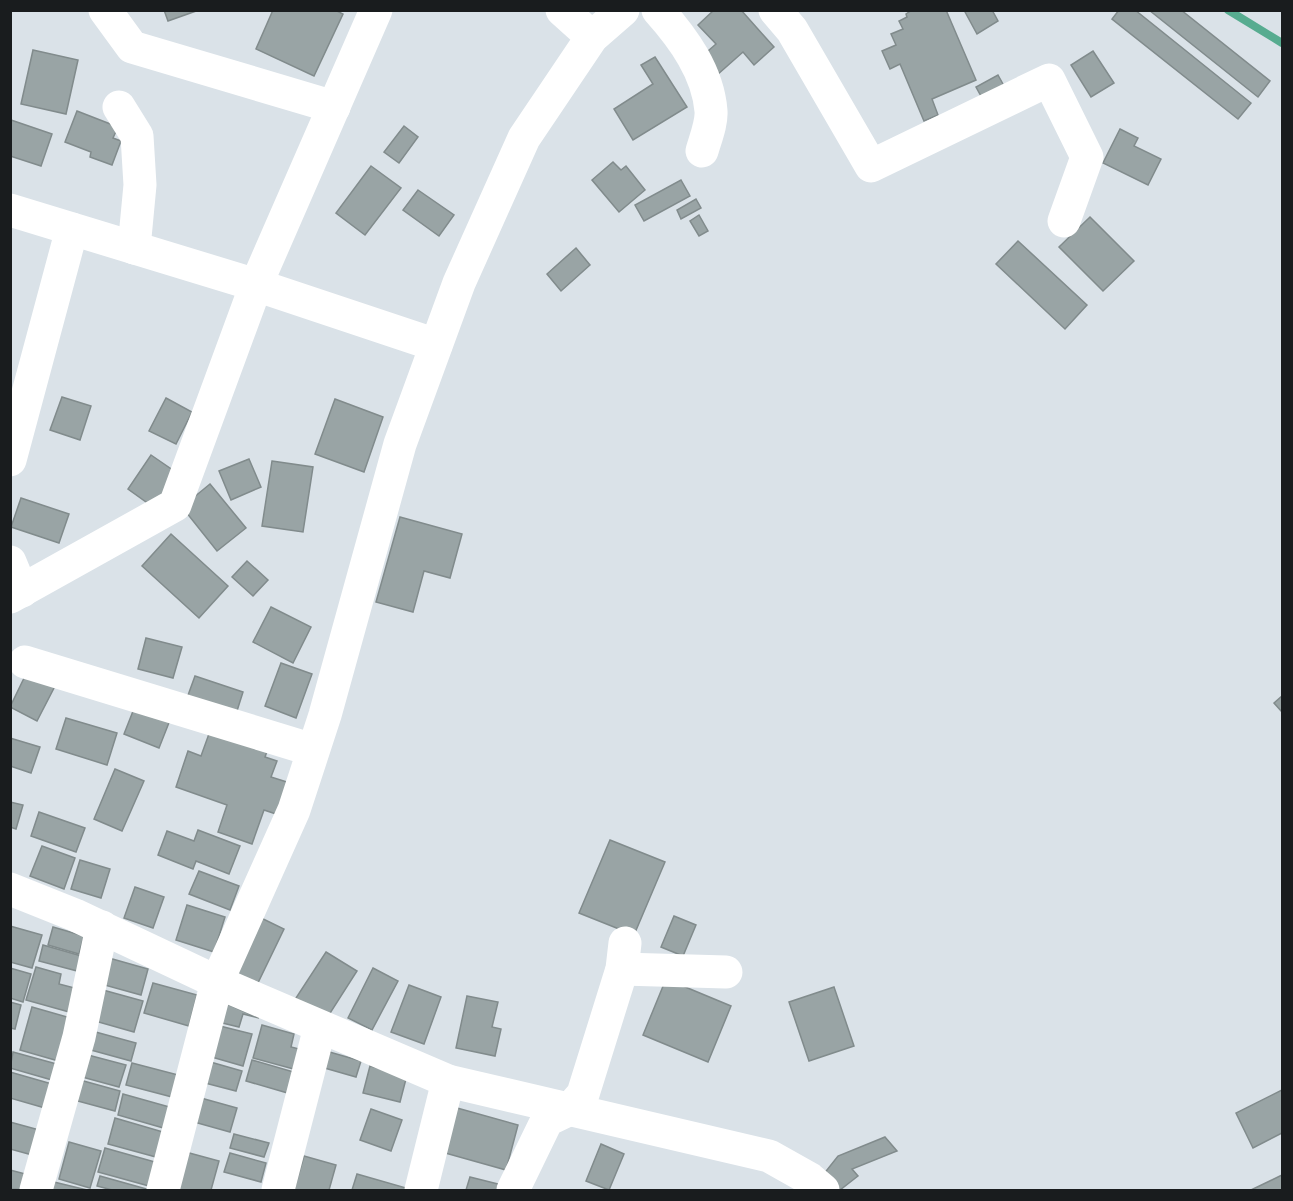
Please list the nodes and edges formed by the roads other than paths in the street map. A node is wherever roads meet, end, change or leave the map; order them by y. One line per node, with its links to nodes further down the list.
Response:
1 (105, 10): 9 (street)
2 (376, 10): 9 (street)
3 (562, 10): 7 (street)
4 (623, 10): 7 (street)
5 (658, 10): 10 (street)
6 (775, 10): 12 (street)
7 (592, 37): 16 (street)
8 (119, 107): 14 (street)
9 (334, 107): 15 (street)
10 (702, 152)
11 (10, 210): 13 (street)
12 (1064, 221)
13 (72, 229): 14 (street); 17 (street)
14 (134, 248): 15 (street)
15 (256, 285): 16 (street); 18 (street)
16 (436, 345): 20 (street)
17 (10, 460)
18 (14, 583)
19 (25, 662): 20 (street)
20 (313, 750): 24 (street)
21 (10, 889): 22 (street)
22 (102, 927): 24 (street); 28 (street)
23 (726, 972): 27 (street)
24 (217, 982): 25 (street); 29 (street)
25 (320, 1027): 26 (street); 30 (street)
26 (448, 1081): 27 (street); 31 (street)
27 (570, 1109): 32 (street); 33 (street)
28 (36, 1191)
29 (163, 1191)
30 (278, 1191)
31 (421, 1191)
32 (513, 1191)
33 (824, 1191)

